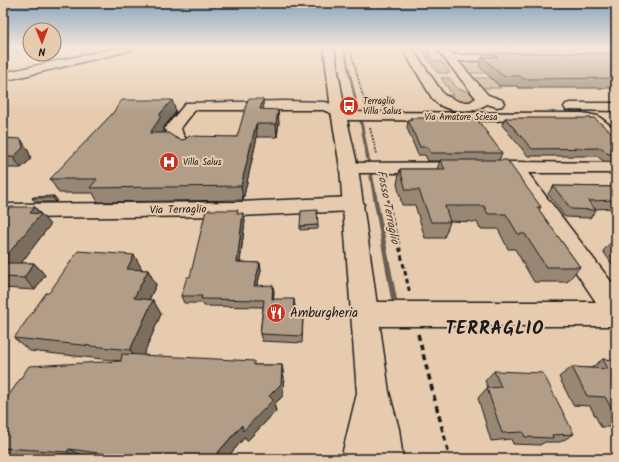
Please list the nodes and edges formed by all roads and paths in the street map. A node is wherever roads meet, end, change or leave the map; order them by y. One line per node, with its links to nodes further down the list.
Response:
1 (32, 70): 5 (main road)
2 (331, 70): 10 (main road)
3 (421, 70): 7 (main road)
4 (460, 70): 6 (main road)
5 (3, 76)
6 (483, 98): 7 (main road); 8 (main road)
7 (458, 106): 8 (main road)
8 (518, 107): 9 (main road)
9 (616, 107)
10 (338, 113): 11 (main road, Via Amatore Sciesa); 12 (main road, Via Amatore Sciesa); 15 (main road)
11 (616, 138)
12 (184, 147)
13 (514, 168): 14 (main road); 15 (main road); 18 (main road)
14 (616, 168)
15 (366, 170): 16 (main road); 19 (path)
16 (354, 204): 17 (main road, Via Terraglio); 19 (main road)
17 (3, 211)
18 (616, 309)
19 (390, 310): 20 (main road); 22 (main road)
20 (616, 314)
21 (419, 336): 25 (path)
22 (373, 392): 23 (main road); 24 (main road)
23 (359, 459)
24 (385, 459)
25 (450, 459)

